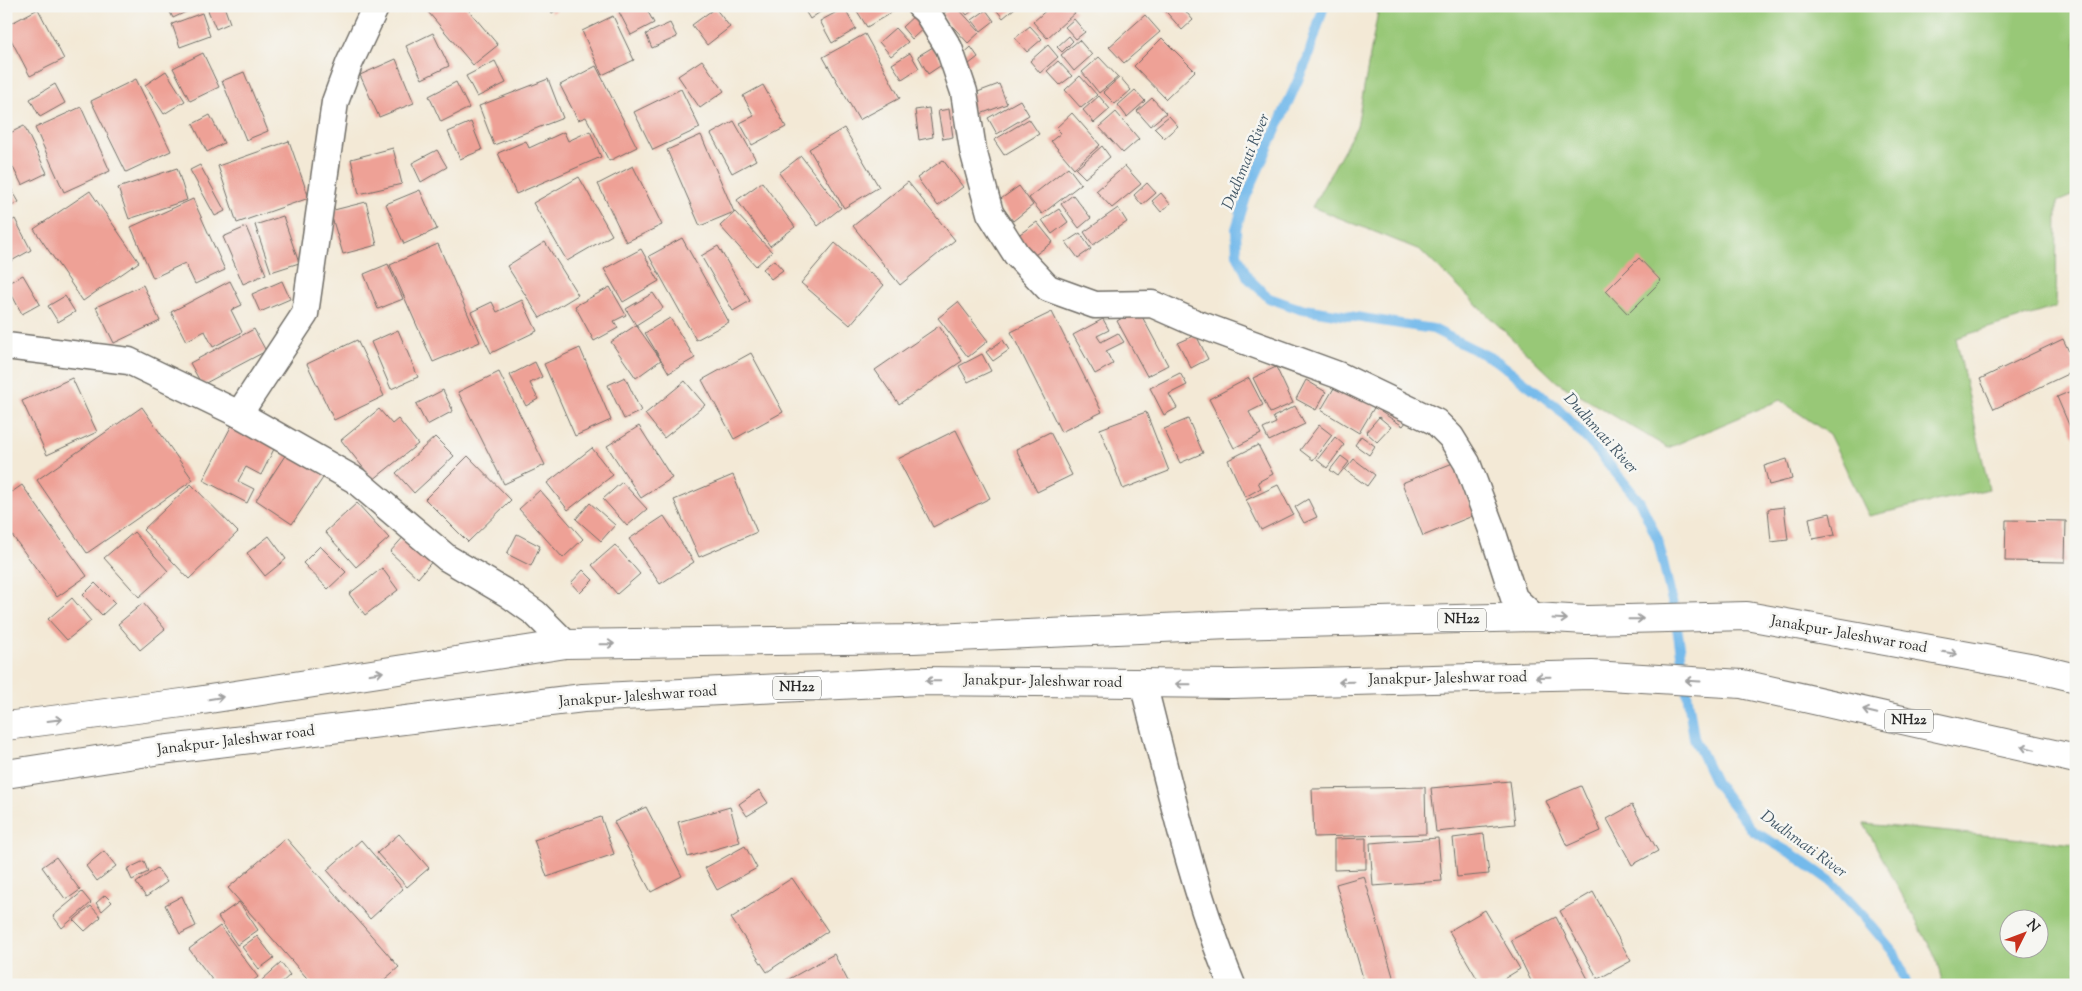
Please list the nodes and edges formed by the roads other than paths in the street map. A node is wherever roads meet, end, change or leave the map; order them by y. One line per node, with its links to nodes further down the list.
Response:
1 (376, 6): 4 (street)
2 (920, 6): 5 (street)
3 (6, 346): 4 (street)
4 (239, 414): 6 (street)
5 (1534, 617): 6 (highway, Janakpur- Jaleshwar road / NH22, one-way to 5); 7 (highway, Janakpur- Jaleshwar road / NH22, one-way to 7)
6 (566, 644): 9 (highway, Janakpur- Jaleshwar road / NH22, one-way to 6)
7 (2076, 678)
8 (1143, 683): 10 (highway, Janakpur- Jaleshwar road / NH22, one-way to 8); 11 (highway, Janakpur- Jaleshwar road / NH22, one-way to 11); 12 (street)
9 (6, 726)
10 (2076, 759)
11 (6, 774)
12 (1232, 985)

